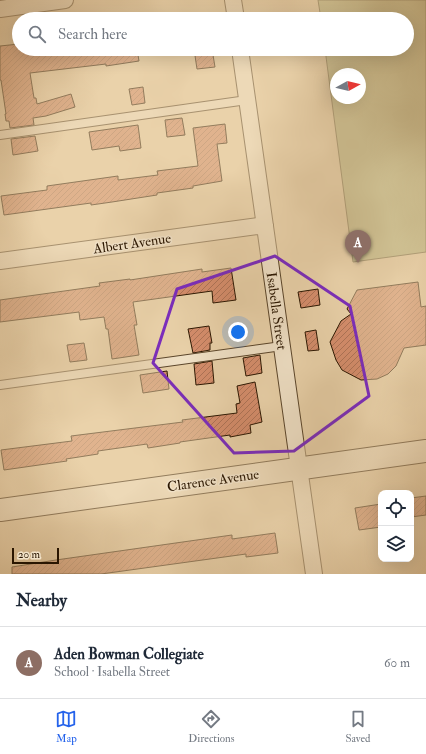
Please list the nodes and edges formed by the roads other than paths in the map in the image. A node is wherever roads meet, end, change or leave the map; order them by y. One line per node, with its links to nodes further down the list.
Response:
1 (65, 0): 3 (street)
2 (233, 0): 4 (street)
3 (0, 9)
4 (235, 12)
5 (241, 56): 6 (street, Isabella Street)
6 (247, 100): 7 (lane); 8 (street, Isabella Street)
7 (0, 134)
8 (265, 225): 9 (street, Albert Avenue); 10 (street, Isabella Street)
9 (0, 261)
10 (282, 346): 11 (lane); 13 (street, Isabella Street)
11 (0, 385)
12 (426, 451): 13 (main road, Clarence Avenue)
13 (299, 468): 14 (main road, Clarence Avenue); 15 (street, Isabella Street)
14 (0, 510)
15 (314, 574)

